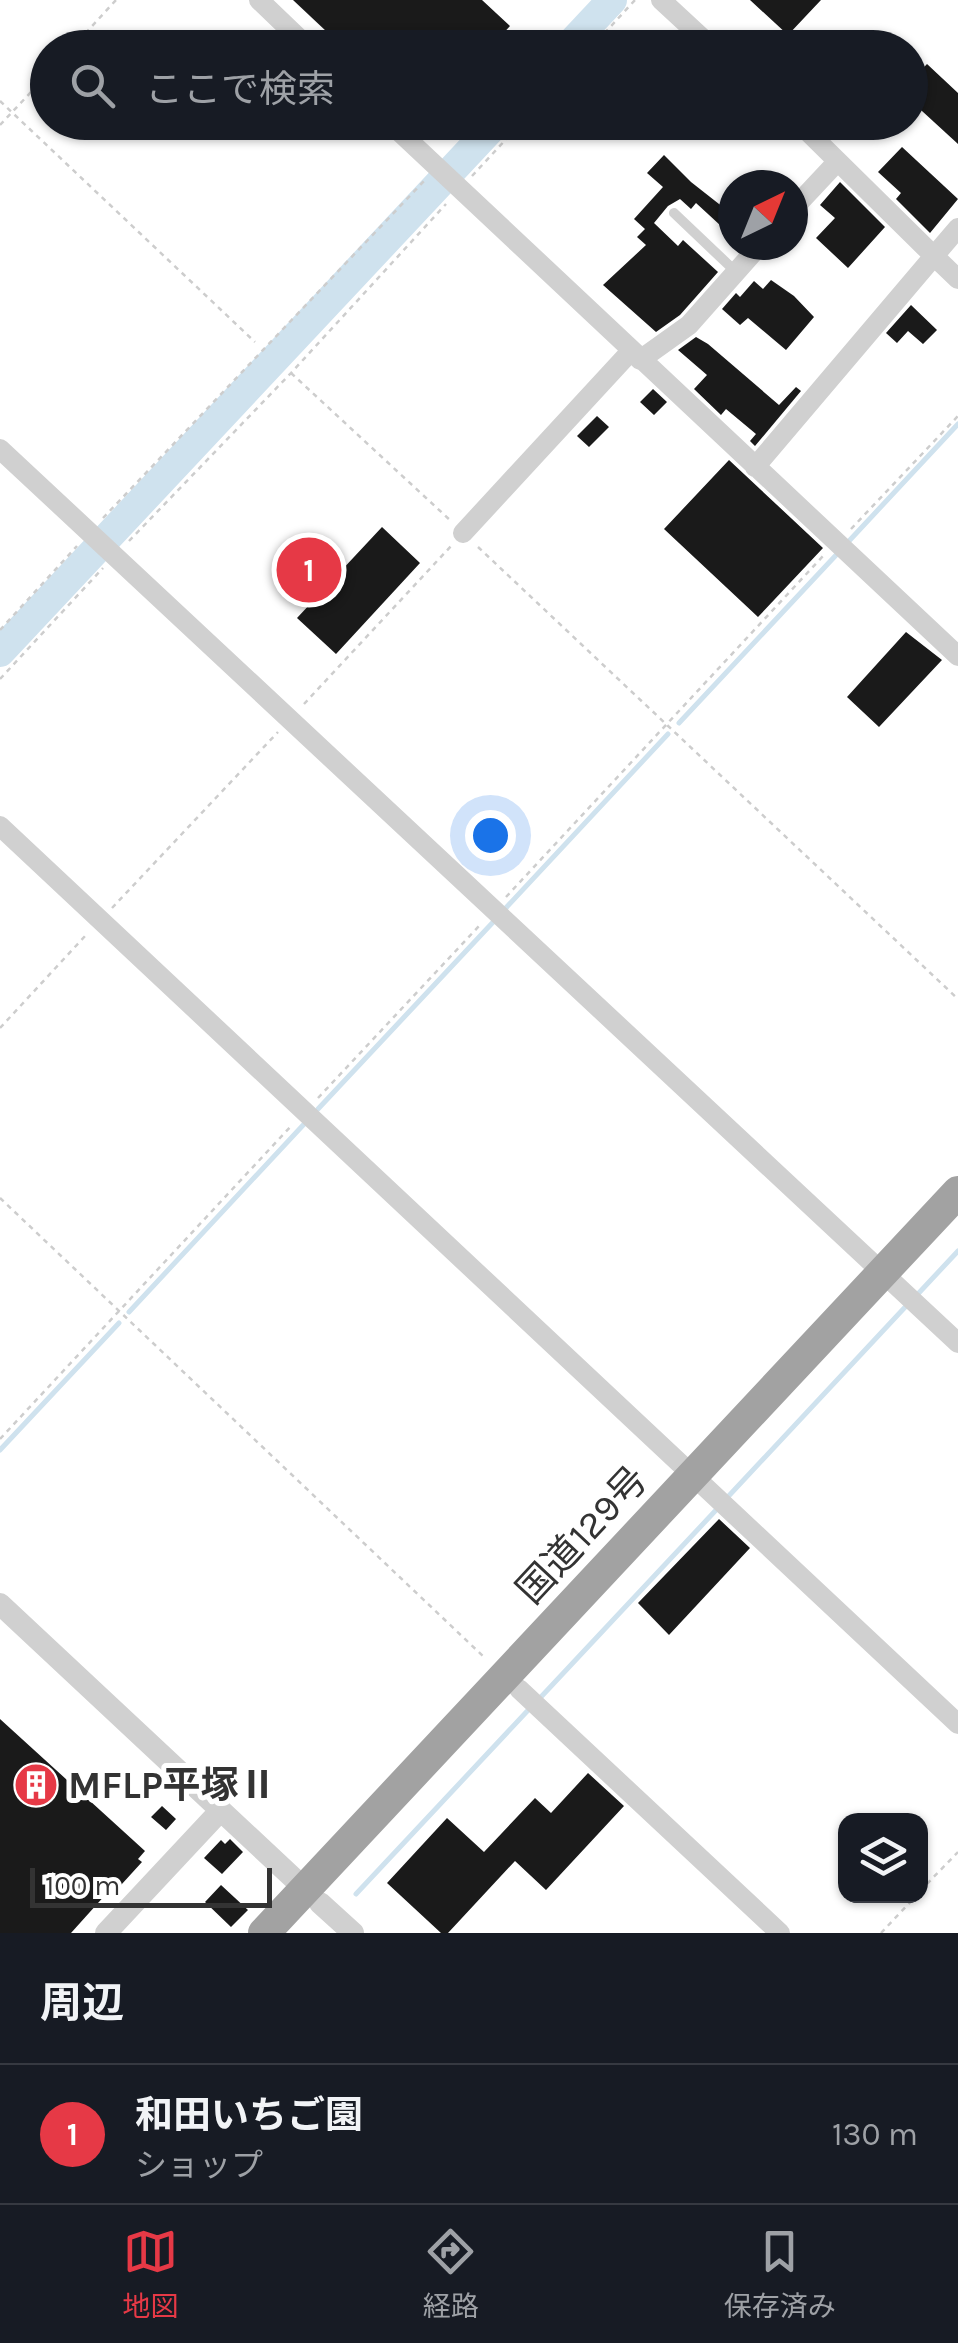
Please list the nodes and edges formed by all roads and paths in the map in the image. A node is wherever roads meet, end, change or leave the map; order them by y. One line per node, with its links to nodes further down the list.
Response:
1 (116, 0): 5 (path)
2 (259, 0): 6 (street)
3 (635, 0): 7 (path)
4 (661, 0): 8 (street)
5 (88, 30)
6 (290, 30)
7 (608, 30)
8 (694, 30)
9 (30, 93): 11 (path)
10 (0, 101): 11 (path)
11 (12, 112): 12 (path); 13 (path)
12 (0, 124)
13 (30, 129)
14 (42, 140): 28 (path)
15 (408, 140): 19 (street)
16 (504, 140): 20 (path)
17 (816, 140): 18 (street)
18 (837, 162): 21 (street); 24 (street)
19 (438, 168): 20 (street); 35 (path)
20 (458, 187): 29 (street); 30 (path)
21 (808, 194)
22 (674, 213): 26 (lane)
23 (958, 228): 24 (street)
24 (934, 256): 27 (street); 33 (street)
25 (746, 260): 26 (street)
26 (734, 272): 29 (street)
27 (958, 279)
28 (255, 342)
29 (636, 356): 33 (street); 34 (street)
30 (291, 373): 34 (path); 37 (path)
31 (958, 416): 36 (path)
32 (0, 448): 35 (street)
33 (755, 467): 36 (street)
34 (463, 533): 41 (path); 42 (path)
35 (92, 534): 37 (street); 38 (path)
36 (836, 542): 39 (street); 42 (path)
37 (113, 554): 40 (path); 41 (street)
38 (0, 630)
39 (958, 656)
40 (0, 679)
41 (290, 720): 44 (street); 45 (path)
42 (668, 725): 44 (path); 46 (path)
43 (0, 826): 45 (street)
44 (499, 914): 48 (path); 52 (street)
45 (100, 920): 47 (path); 48 (street)
46 (958, 999)
47 (0, 1028)
48 (305, 1112): 53 (path); 56 (street)
49 (958, 1192): 52 (highway, 国道129号)
50 (0, 1198): 53 (path)
51 (958, 1219): 52 (highway, 国道129号)
52 (901, 1290): 54 (street); 56 (highway, 国道129号)
53 (120, 1312): 55 (path); 58 (path)
54 (958, 1343)
55 (0, 1439)
56 (711, 1492): 58 (highway, 国道129号); 59 (street)
57 (0, 1604): 60 (street)
58 (524, 1693): 63 (highway, 国道129号); 69 (street)
59 (958, 1724)
60 (221, 1810): 63 (street); 65 (street)
61 (958, 1852): 62 (path)
62 (928, 1883)
63 (312, 1896): 66 (highway, 国道129号); 67 (highway, 国道129号); 68 (street)
64 (909, 1903): 70 (path)
65 (106, 1933)
66 (264, 1933)
67 (292, 1933)
68 (352, 1933)
69 (780, 1933)
70 (881, 1933)

